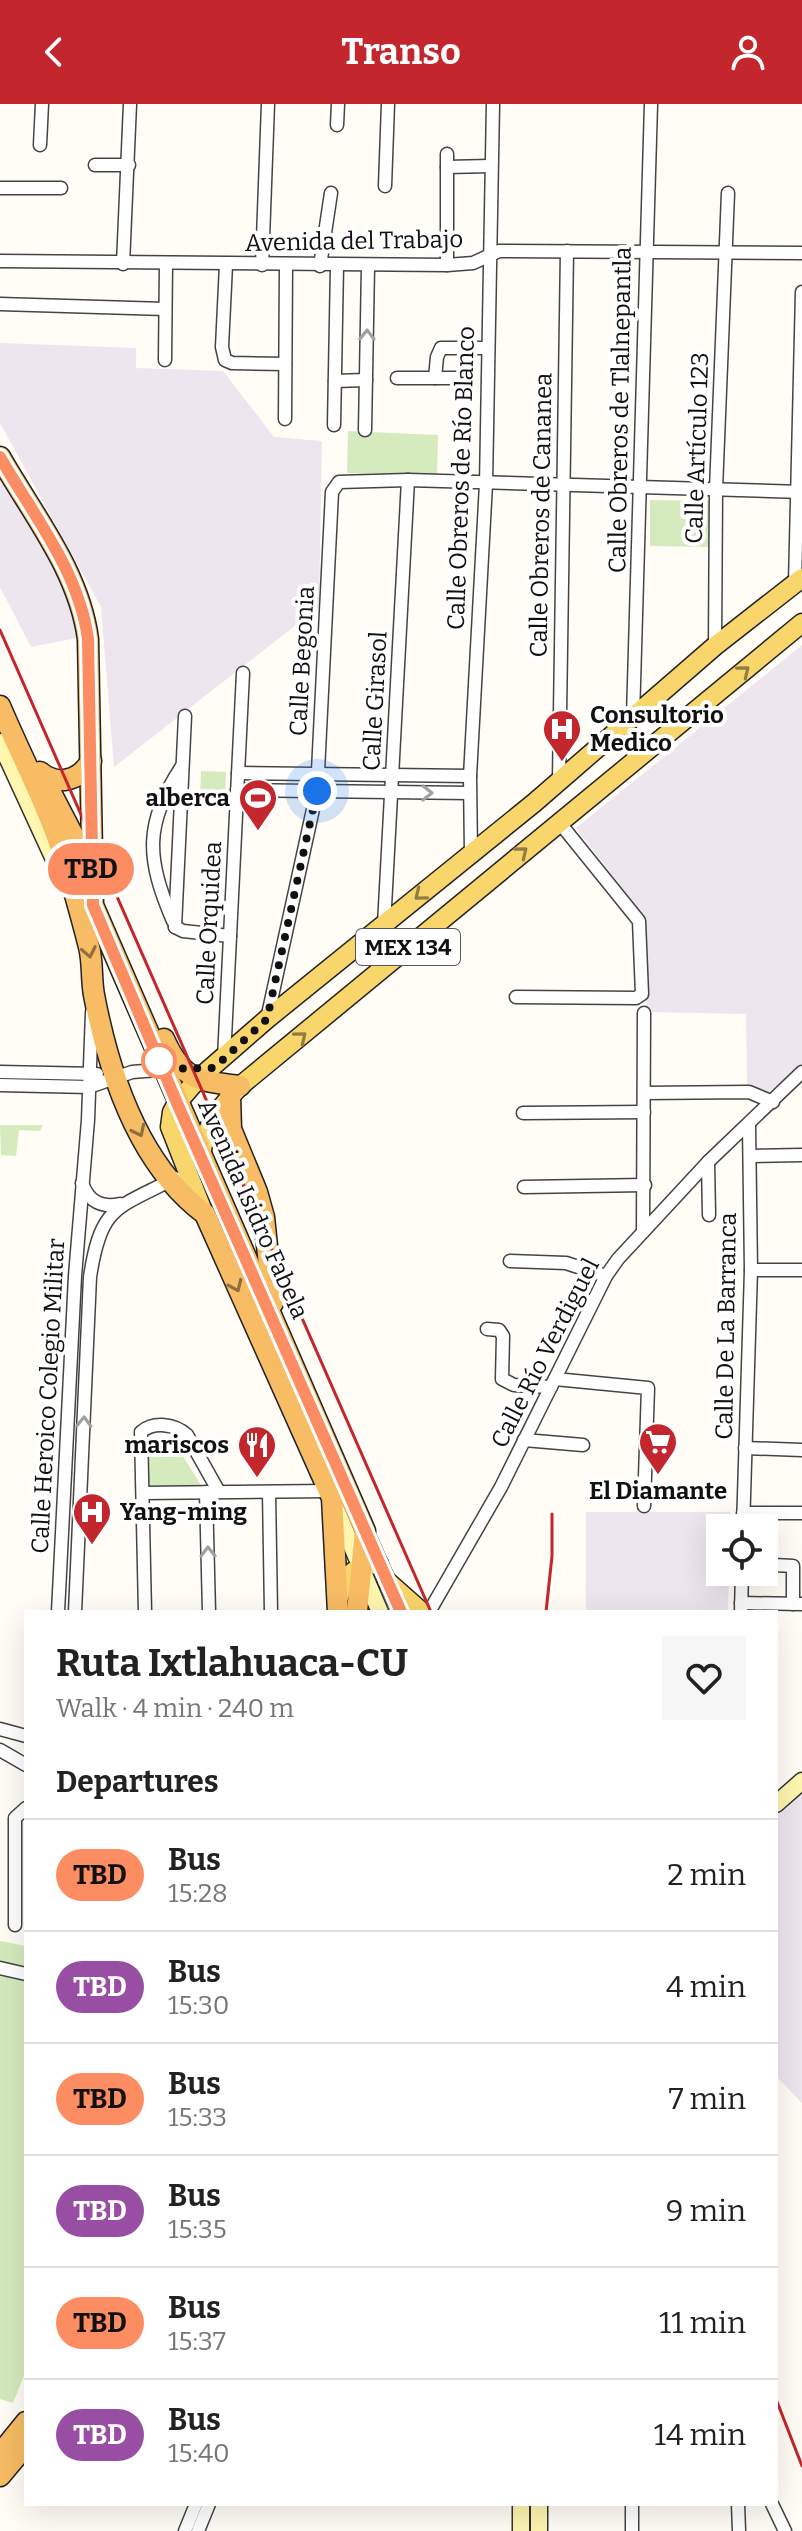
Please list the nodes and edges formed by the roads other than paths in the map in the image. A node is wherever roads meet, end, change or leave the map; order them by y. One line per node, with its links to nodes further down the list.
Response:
1 (42, 104): 9 (street)
2 (130, 104): 11 (street)
3 (268, 104): 27 (street)
4 (338, 104): 8 (street)
5 (388, 104): 13 (street)
6 (493, 104): 12 (street, Calle Obreros de Río Blanco)
7 (651, 104): 18 (street, Calle Obreros de Tlalnepantla)
8 (337, 125)
9 (40, 145)
10 (95, 165): 11 (street)
11 (129, 165): 24 (street)
12 (490, 166): 22 (street, Calle Obreros de Río Blanco); 29 (street)
13 (385, 186)
14 (0, 188): 15 (street)
15 (61, 188)
16 (331, 193): 30 (street)
17 (728, 193): 20 (street, Calle Artículo 123)
18 (645, 250): 19 (street, Avenida del Trabajo); 20 (street, Avenida del Trabajo); 51 (street, Calle Obreros de Tlalnepantla)
19 (567, 251): 22 (street, Avenida del Trabajo); 50 (street, Calle Obreros de Cananea)
20 (727, 252): 21 (street, Avenida del Trabajo); 52 (street, Calle Artículo 123)
21 (802, 253)
22 (489, 254): 29 (street, Avenida del Trabajo); 36 (street, Calle Obreros de Río Blanco)
23 (0, 261): 24 (street, Avenida del Trabajo)
24 (123, 264): 25 (street, Avenida del Trabajo)
25 (166, 264): 26 (street, Avenida del Trabajo); 35 (street)
26 (226, 265): 27 (street, Avenida del Trabajo); 38 (street)
27 (262, 265): 28 (street, Avenida del Trabajo)
28 (286, 265): 30 (street, Avenida del Trabajo); 38 (street)
29 (447, 265): 32 (street, Avenida del Trabajo)
30 (320, 266): 31 (street, Avenida del Trabajo)
31 (337, 266): 32 (street, Avenida del Trabajo); 43 (street)
32 (368, 266): 42 (street, one-way to 32)
33 (802, 292): 53 (street)
34 (0, 304): 35 (street)
35 (165, 309): 37 (street)
36 (488, 348): 40 (street); 49 (street, Calle Obreros de Río Blanco)
37 (165, 360)
38 (285, 364): 44 (street)
39 (397, 378): 40 (street)
40 (435, 378): 41 (street)
41 (467, 378)
42 (366, 380): 43 (street); 46 (street)
43 (335, 381): 45 (street)
44 (285, 419)
45 (334, 425)
46 (365, 430)
47 (0, 457): 63 (highway)
48 (408, 480): 49 (street); 67 (street, Calle Begonia); 68 (street, Calle Girasol)
49 (486, 484): 50 (street); 69 (street, Calle Obreros de Río Blanco)
50 (563, 485): 51 (street); 70 (street, Calle Obreros de Cananea)
51 (640, 487): 52 (street); 61 (street, Calle Obreros de Tlalnepantla)
52 (716, 489): 53 (street); 56 (street, Calle Artículo 123)
53 (799, 492): 54 (street)
54 (798, 581): 56 (main road, MEX 134)
55 (802, 623): 75 (main road, MEX 134, one-way to 55)
56 (715, 646): 61 (main road, MEX 134)
57 (243, 673): 66 (street, Calle Orquidea)
58 (0, 687): 65 (highway, Avenida Isidro Fabela)
59 (0, 706): 79 (highway, Avenida Isidro Fabela)
60 (185, 716): 64 (street)
61 (633, 717): 70 (main road, MEX 134)
62 (0, 742): 79 (main road)
63 (91, 761): 65 (highway); 77 (highway)
64 (182, 765): 81 (street); 81 (street)
65 (40, 772): 77 (highway, Avenida Isidro Fabela)
66 (238, 773): 67 (street); 71 (street, Calle Orquidea)
67 (318, 774): 68 (street); 72 (street, Calle Begonia)
68 (394, 775): 69 (street); 73 (street, Calle Girasol)
69 (470, 776): 74 (street, Calle Obreros de Río Blanco)
70 (559, 780): 76 (main road, MEX 134)
71 (237, 790): 72 (street); 82 (street, Calle Orquidea)
72 (317, 791): 73 (street); 86 (street, Calle Begonia)
73 (393, 792): 74 (street, one-way to 74); 80 (street, Calle Girasol)
74 (469, 793): 76 (street, Calle Obreros de Río Blanco)
75 (559, 822): 78 (main road, MEX 134, one-way to 75); 84 (street)
76 (471, 854): 78 (main road); 80 (main road, MEX 134, one-way to 80)
77 (91, 871): 87 (highway, Avenida Isidro Fabela)
78 (491, 878): 96 (main road, MEX 134, one-way to 78)
79 (78, 915): 83 (highway, Avenida Isidro Fabela, one-way to 83)
80 (384, 925): 86 (main road, MEX 134)
81 (175, 927): 82 (street)
82 (230, 936): 87 (street, Calle Orquidea)
83 (93, 991): 91 (street, Calle Heroico Colegio Militar); 92 (highway, Avenida Isidro Fabela)
84 (516, 997)
85 (644, 1013): 97 (street)
86 (267, 1019): 87 (main road, MEX 134)
87 (196, 1069): 92 (street); 96 (highway); 99 (highway, Avenida Isidro Fabela); 99 (main road, MEX 134)
88 (0, 1072): 89 (street)
89 (49, 1072): 91 (street); 94 (street)
90 (802, 1072): 98 (street, Calle Río Verdiguel)
91 (90, 1073): 92 (street); 95 (street, Calle Heroico Colegio Militar)
92 (117, 1077): 95 (street); 107 (highway, Avenida Isidro Fabela, one-way to 107)
93 (0, 1085): 94 (street)
94 (49, 1086): 95 (street)
95 (89, 1087): 108 (street, Calle Heroico Colegio Militar)
96 (235, 1091): 103 (main road, MEX 134); 118 (highway)
97 (644, 1093): 98 (street); 100 (street)
98 (773, 1102): 102 (street, Calle Río Verdiguel)
99 (177, 1103): 103 (highway, Avenida Isidro Fabela); 107 (main road)
100 (644, 1112): 101 (street); 109 (street)
101 (523, 1113)
102 (749, 1126): 105 (street, Calle De La Barranca); 106 (street, Calle Río Verdiguel)
103 (201, 1154): 107 (street, MEX 134); 118 (highway, Avenida Isidro Fabela)
104 (802, 1155): 105 (street)
105 (750, 1156): 115 (street, Calle De La Barranca)
106 (708, 1162): 112 (street); 113 (street, Calle Río Verdiguel)
107 (178, 1177): 111 (street); 130 (highway, Avenida Isidro Fabela, one-way to 130)
108 (82, 1183): 111 (street); 125 (street, Calle Heroico Colegio Militar)
109 (645, 1185): 110 (street); 113 (street)
110 (524, 1187)
111 (120, 1204): 126 (street, Calle Heroico Colegio Militar, one-way to 111)
112 (709, 1215)
113 (643, 1232): 117 (street, Calle Río Verdiguel)
114 (510, 1261): 117 (street)
115 (751, 1270): 116 (street); 123 (street, Calle De La Barranca)
116 (802, 1270)
117 (606, 1276): 120 (street, Calle Río Verdiguel)
118 (274, 1318): 134 (highway, Avenida Isidro Fabela)
119 (487, 1329): 120 (street)
120 (553, 1383): 121 (street, Calle Río Verdiguel); 131 (street)
121 (524, 1440): 122 (street); 150 (street, Calle Río Verdiguel)
122 (583, 1445)
123 (745, 1448): 124 (street); 132 (street, Calle De La Barranca)
124 (802, 1450)
125 (67, 1451): 126 (street); 141 (street, Calle Heroico Colegio Militar)
126 (83, 1451): 142 (street, Calle Heroico Colegio Militar)
127 (212, 1492): 128 (street); 129 (street); 129 (street); 144 (street, one-way to 127)
128 (269, 1492): 130 (street); 145 (street)
129 (143, 1493): 143 (street)
130 (330, 1495): 134 (main road, Avenida Isidro Fabela); 139 (highway)
131 (644, 1506)
132 (743, 1513): 133 (street)
133 (802, 1513)
134 (370, 1565): 136 (main road, Avenida Isidro Fabela); 139 (main road); 146 (highway); 147 (main road, Avenida Isidro Fabela)
135 (778, 1565): 138 (street)
136 (387, 1581): 148 (main road, Avenida Isidro Fabela); 149 (main road)
137 (742, 1586): 140 (street)
138 (797, 1604): 140 (street)
139 (338, 1607)
140 (741, 1608)
141 (58, 1610)
142 (75, 1610)
143 (145, 1610)
144 (209, 1610)
145 (271, 1610)
146 (358, 1610)
147 (380, 1610)
148 (400, 1610)
149 (420, 1610)
150 (430, 1610)
151 (0, 1729): 152 (street)
152 (24, 1736)
153 (24, 1738): 154 (street)
154 (3, 1751): 155 (street)
155 (24, 1764)
156 (802, 1767): 158 (main road)
157 (802, 1781): 159 (main road)
158 (778, 1787)
159 (778, 1802)
160 (24, 1810): 161 (street)
161 (15, 1925)
162 (0, 1968): 163 (street)
163 (24, 1974)
164 (24, 2424): 166 (highway)
165 (24, 2447): 167 (highway)
166 (0, 2454)
167 (0, 2476)
168 (195, 2506): 175 (street)
169 (208, 2506): 176 (street)
170 (521, 2506): 177 (main road)
171 (539, 2506): 178 (main road)
172 (632, 2506): 179 (street)
173 (738, 2506): 180 (street)
174 (773, 2506): 181 (street)
175 (185, 2531)
176 (198, 2531)
177 (521, 2531)
178 (539, 2531)
179 (632, 2531)
180 (739, 2531)
181 (785, 2531)

